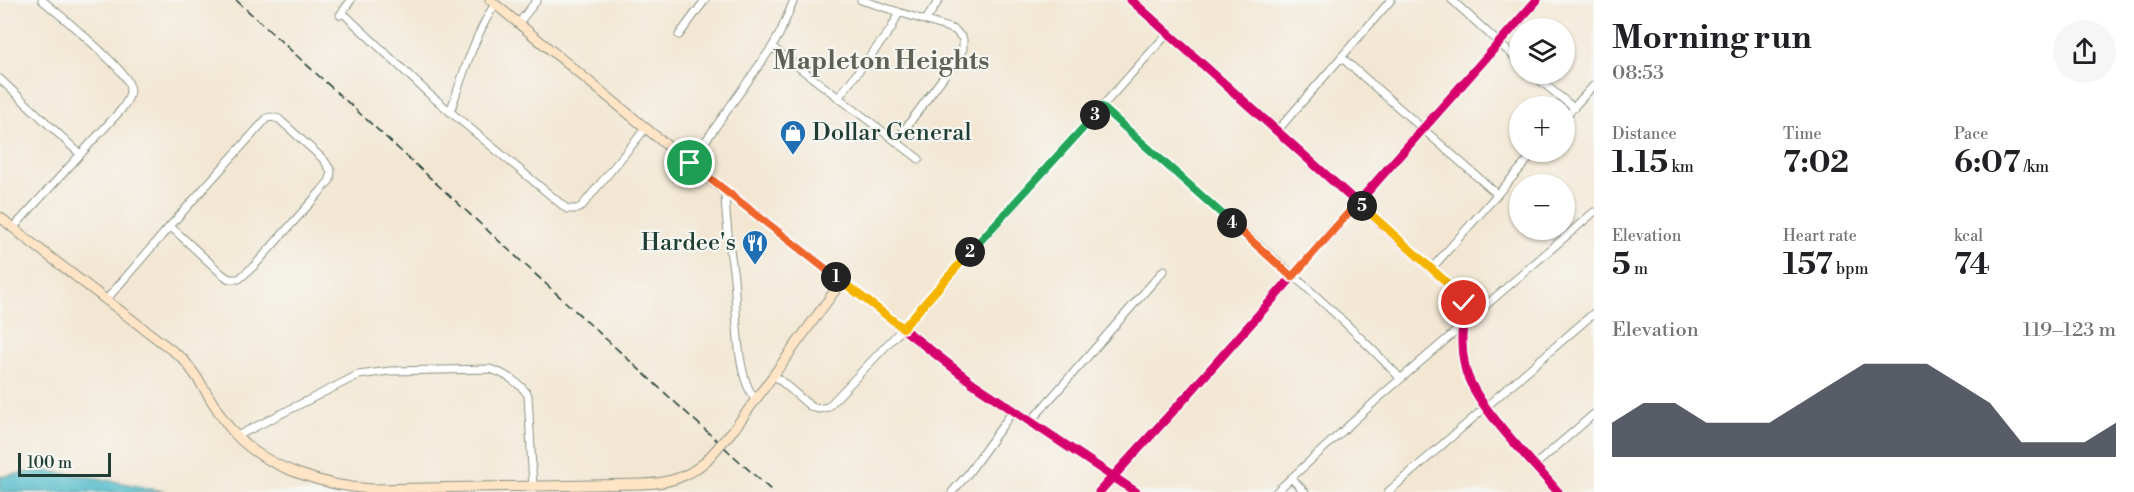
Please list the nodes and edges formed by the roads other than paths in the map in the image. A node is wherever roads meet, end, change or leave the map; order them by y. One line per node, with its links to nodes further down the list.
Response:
1 (42, 0): 34 (street)
2 (351, 0): 29 (street)
3 (537, 0): 15 (street)
4 (705, 0): 17 (street)
5 (794, 0): 19 (street)
6 (861, 0): 13 (street)
7 (939, 0): 14 (street)
8 (1131, 0): 16 (street)
9 (1391, 0): 21 (street)
10 (1452, 0): 18 (street)
11 (1537, 0): 18 (street)
12 (493, 2): 15 (main road); 29 (street)
13 (899, 12): 14 (street); 26 (street)
14 (926, 20): 33 (street)
15 (518, 24): 30 (main road)
16 (1168, 33): 27 (street); 32 (street)
17 (680, 35)
18 (1499, 42): 20 (street); 31 (street)
19 (772, 47): 26 (street); 37 (street)
20 (1509, 52)
21 (1341, 57): 31 (street); 32 (street)
22 (0, 79): 34 (street)
23 (1544, 84): 25 (street)
24 (1594, 85): 28 (street)
25 (1559, 96)
26 (838, 98): 33 (street)
27 (1102, 107): 47 (street); 52 (street)
28 (1575, 107)
29 (450, 112): 30 (street)
30 (646, 128): 37 (main road)
31 (1422, 129): 39 (street); 40 (street)
32 (1277, 131): 40 (street)
33 (897, 141): 35 (street)
34 (80, 154): 44 (street)
35 (920, 159)
36 (1526, 162): 39 (street)
37 (690, 163): 38 (main road)
38 (725, 190): 48 (main road); 55 (street)
39 (1497, 194): 45 (street)
40 (1358, 202): 45 (street); 47 (street)
41 (1594, 212): 51 (street)
42 (0, 217): 44 (main road)
43 (170, 226): 43 (street); 49 (street)
44 (13, 228): 49 (main road)
45 (1432, 268): 51 (street)
46 (1164, 270): 59 (street)
47 (1292, 277): 54 (street); 62 (street)
48 (842, 281): 52 (main road); 53 (main road)
49 (106, 300): 60 (main road)
50 (1594, 313): 56 (street)
51 (1463, 325): 54 (street); 56 (street)
52 (903, 328): 53 (street); 57 (main road)
53 (774, 375): 55 (main road)
54 (1401, 379): 63 (street)
55 (756, 400): 64 (main road, bridge)
56 (1485, 407): 61 (street); 72 (street)
57 (1013, 411): 59 (main road); 66 (street)
58 (1594, 414): 61 (street)
59 (1030, 422): 62 (main road)
60 (237, 436): 64 (street); 65 (main road)
61 (1535, 465): 73 (street)
62 (1113, 476): 68 (street); 69 (main road)
63 (1291, 478): 70 (street); 71 (street)
64 (533, 487): 65 (main road)
65 (340, 489)
66 (955, 489): 67 (street)
67 (966, 492)
68 (1099, 492)
69 (1136, 492)
70 (1276, 492)
71 (1305, 492)
72 (1388, 492)
73 (1558, 492)

